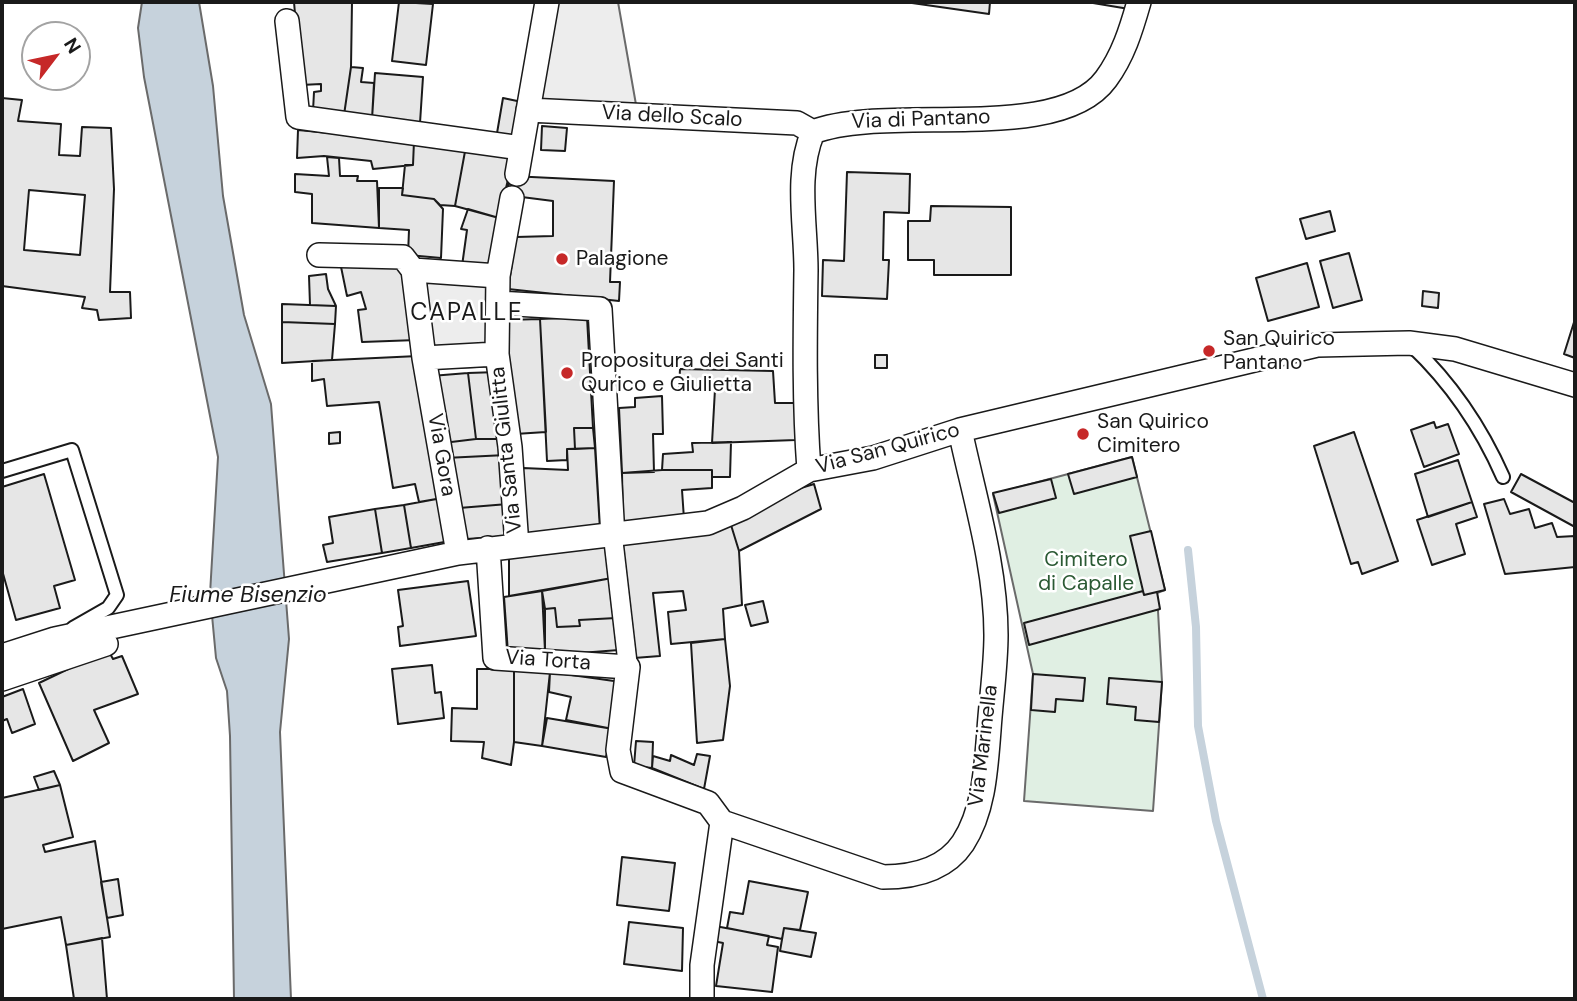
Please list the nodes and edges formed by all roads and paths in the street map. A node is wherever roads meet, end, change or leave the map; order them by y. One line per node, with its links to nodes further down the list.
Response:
1 (547, 2): 4 (street)
2 (1139, 2): 5 (street, Via di Pantano)
3 (287, 21): 6 (street)
4 (528, 110): 5 (street, Via dello Scalo); 6 (street)
5 (813, 132): 18 (street)
6 (522, 148): 7 (street)
7 (517, 174)
8 (512, 198): 11 (street)
9 (319, 255): 10 (street)
10 (413, 270): 11 (street); 15 (street, Via Gora)
11 (498, 276): 12 (street, Via Santa Giulitta)
12 (498, 303): 14 (street, Via Santa Giulitta); 21 (street)
13 (1409, 343): 16 (street, Via San Quirico); 17 (street, Via San Quirico); 20 (lane)
14 (497, 354): 15 (street); 22 (street, Via Santa Giulitta)
15 (424, 358): 24 (street, Via Gora)
16 (1575, 385)
17 (960, 430): 18 (street, Via San Quirico); 30 (street, Via Marinella)
18 (809, 470): 21 (street, Via San Quirico)
19 (2, 471): 25 (lane)
20 (1503, 477)
21 (613, 537): 22 (street, Via San Quirico); 28 (street, Via Marinella)
22 (517, 545): 23 (street, Via San Quirico)
23 (488, 548): 24 (street, Via San Quirico); 28 (street, Via Torta)
24 (458, 553): 25 (street, Via San Quirico)
25 (55, 639): 27 (street, Via San Quirico)
26 (106, 645): 29 (street)
27 (2, 656)
28 (628, 667): 30 (street, Via Marinella)
29 (2, 679)
30 (722, 822): 31 (street)
31 (702, 999)

